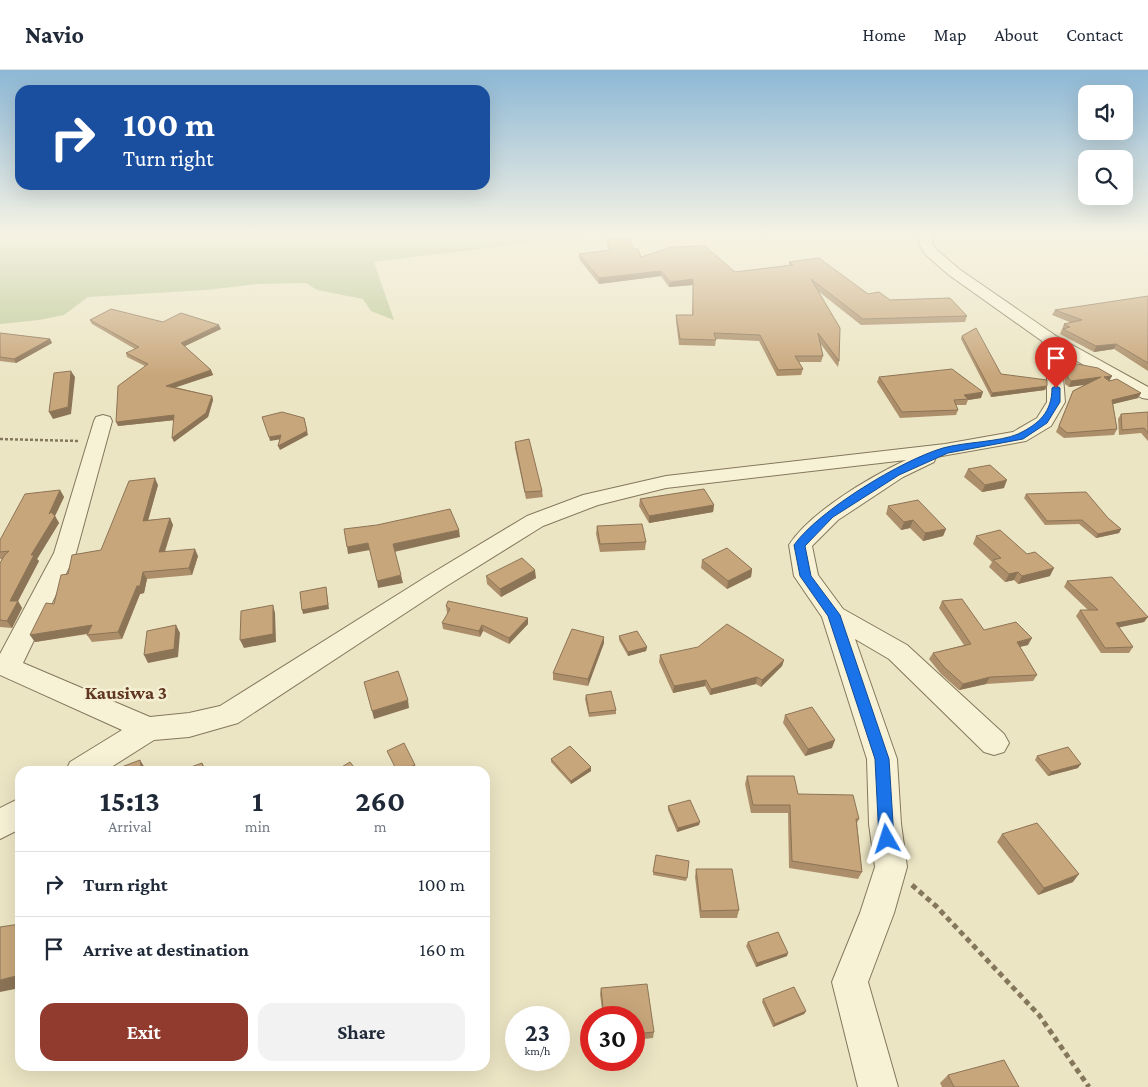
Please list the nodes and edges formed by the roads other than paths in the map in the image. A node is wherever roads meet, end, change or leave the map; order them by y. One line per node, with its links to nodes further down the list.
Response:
1 (968, 281): 2 (street)
2 (1050, 339): 3 (street); 5 (street)
3 (1148, 394)
4 (100, 431): 7 (street)
5 (945, 450): 6 (street); 8 (street)
6 (834, 615): 9 (street); 13 (street)
7 (4, 666): 8 (street)
8 (148, 729): 10 (street)
9 (994, 743)
10 (89, 766)
11 (15, 815): 12 (street)
12 (0, 825)
13 (878, 1087)

